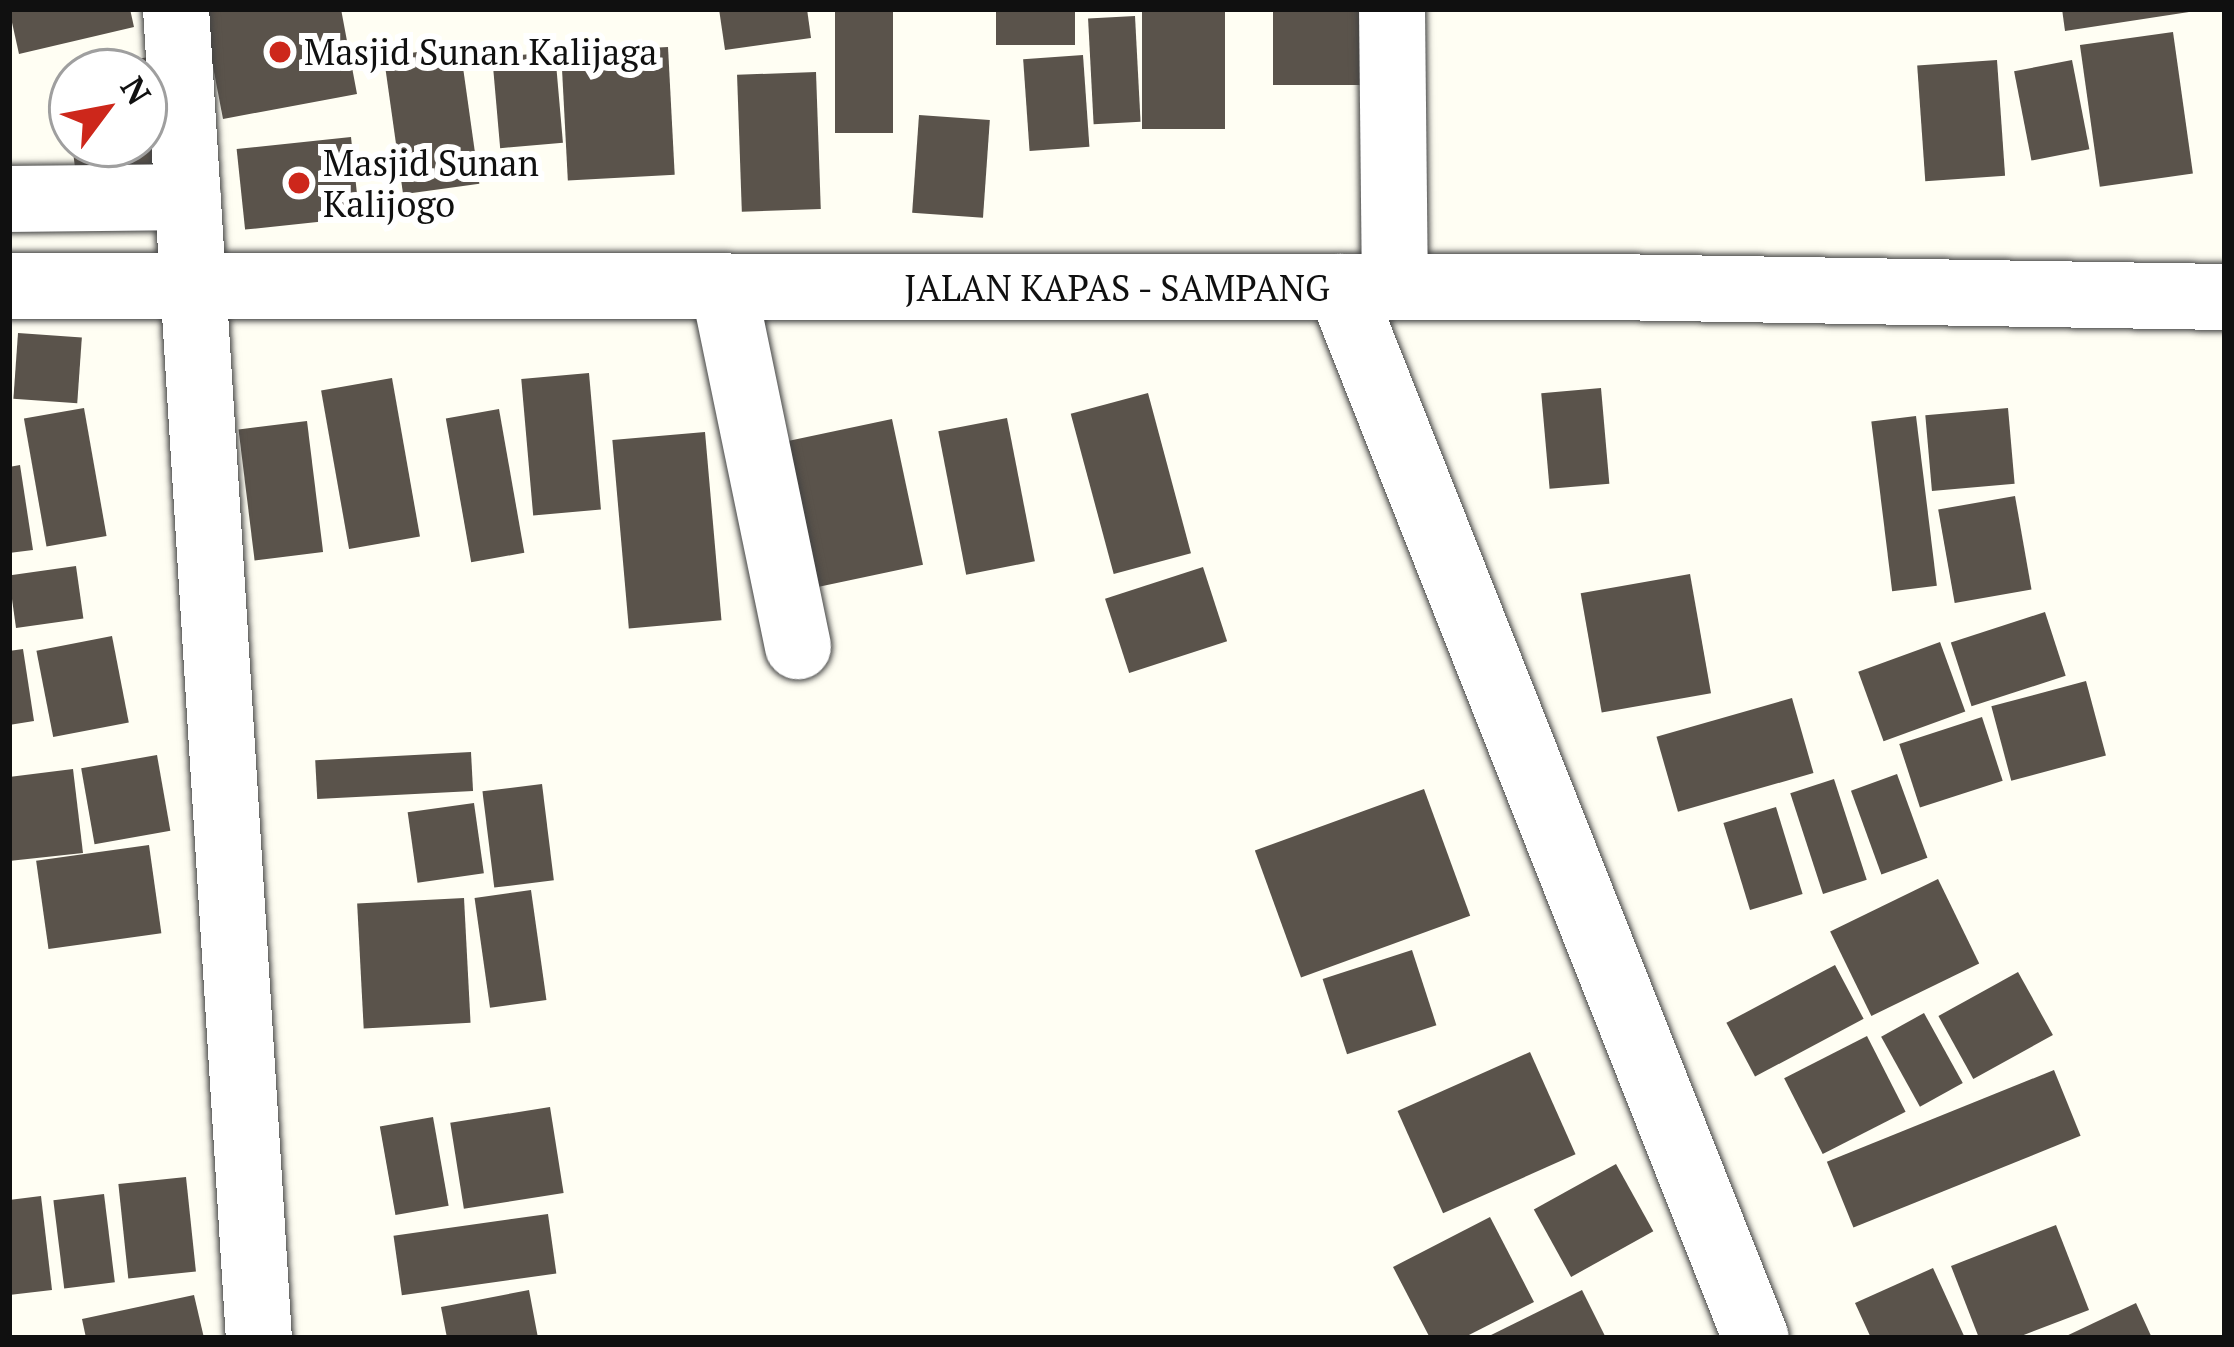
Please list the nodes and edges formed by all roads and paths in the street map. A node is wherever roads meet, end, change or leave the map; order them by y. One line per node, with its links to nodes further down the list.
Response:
1 (176, 9): 3 (street)
2 (1392, 9): 7 (street)
3 (188, 196): 4 (street); 5 (street)
4 (9, 199)
5 (194, 281): 6 (street, JALAN KAPAS - SAMPANG); 8 (street, JALAN KAPAS - SAMPANG); 11 (street)
6 (9, 286)
7 (1368, 287): 8 (street, JALAN KAPAS - SAMPANG); 9 (street, JALAN KAPAS - SAMPANG); 12 (street)
8 (724, 290): 10 (street)
9 (2225, 297)
10 (798, 646)
11 (259, 1338)
12 (1756, 1338)

